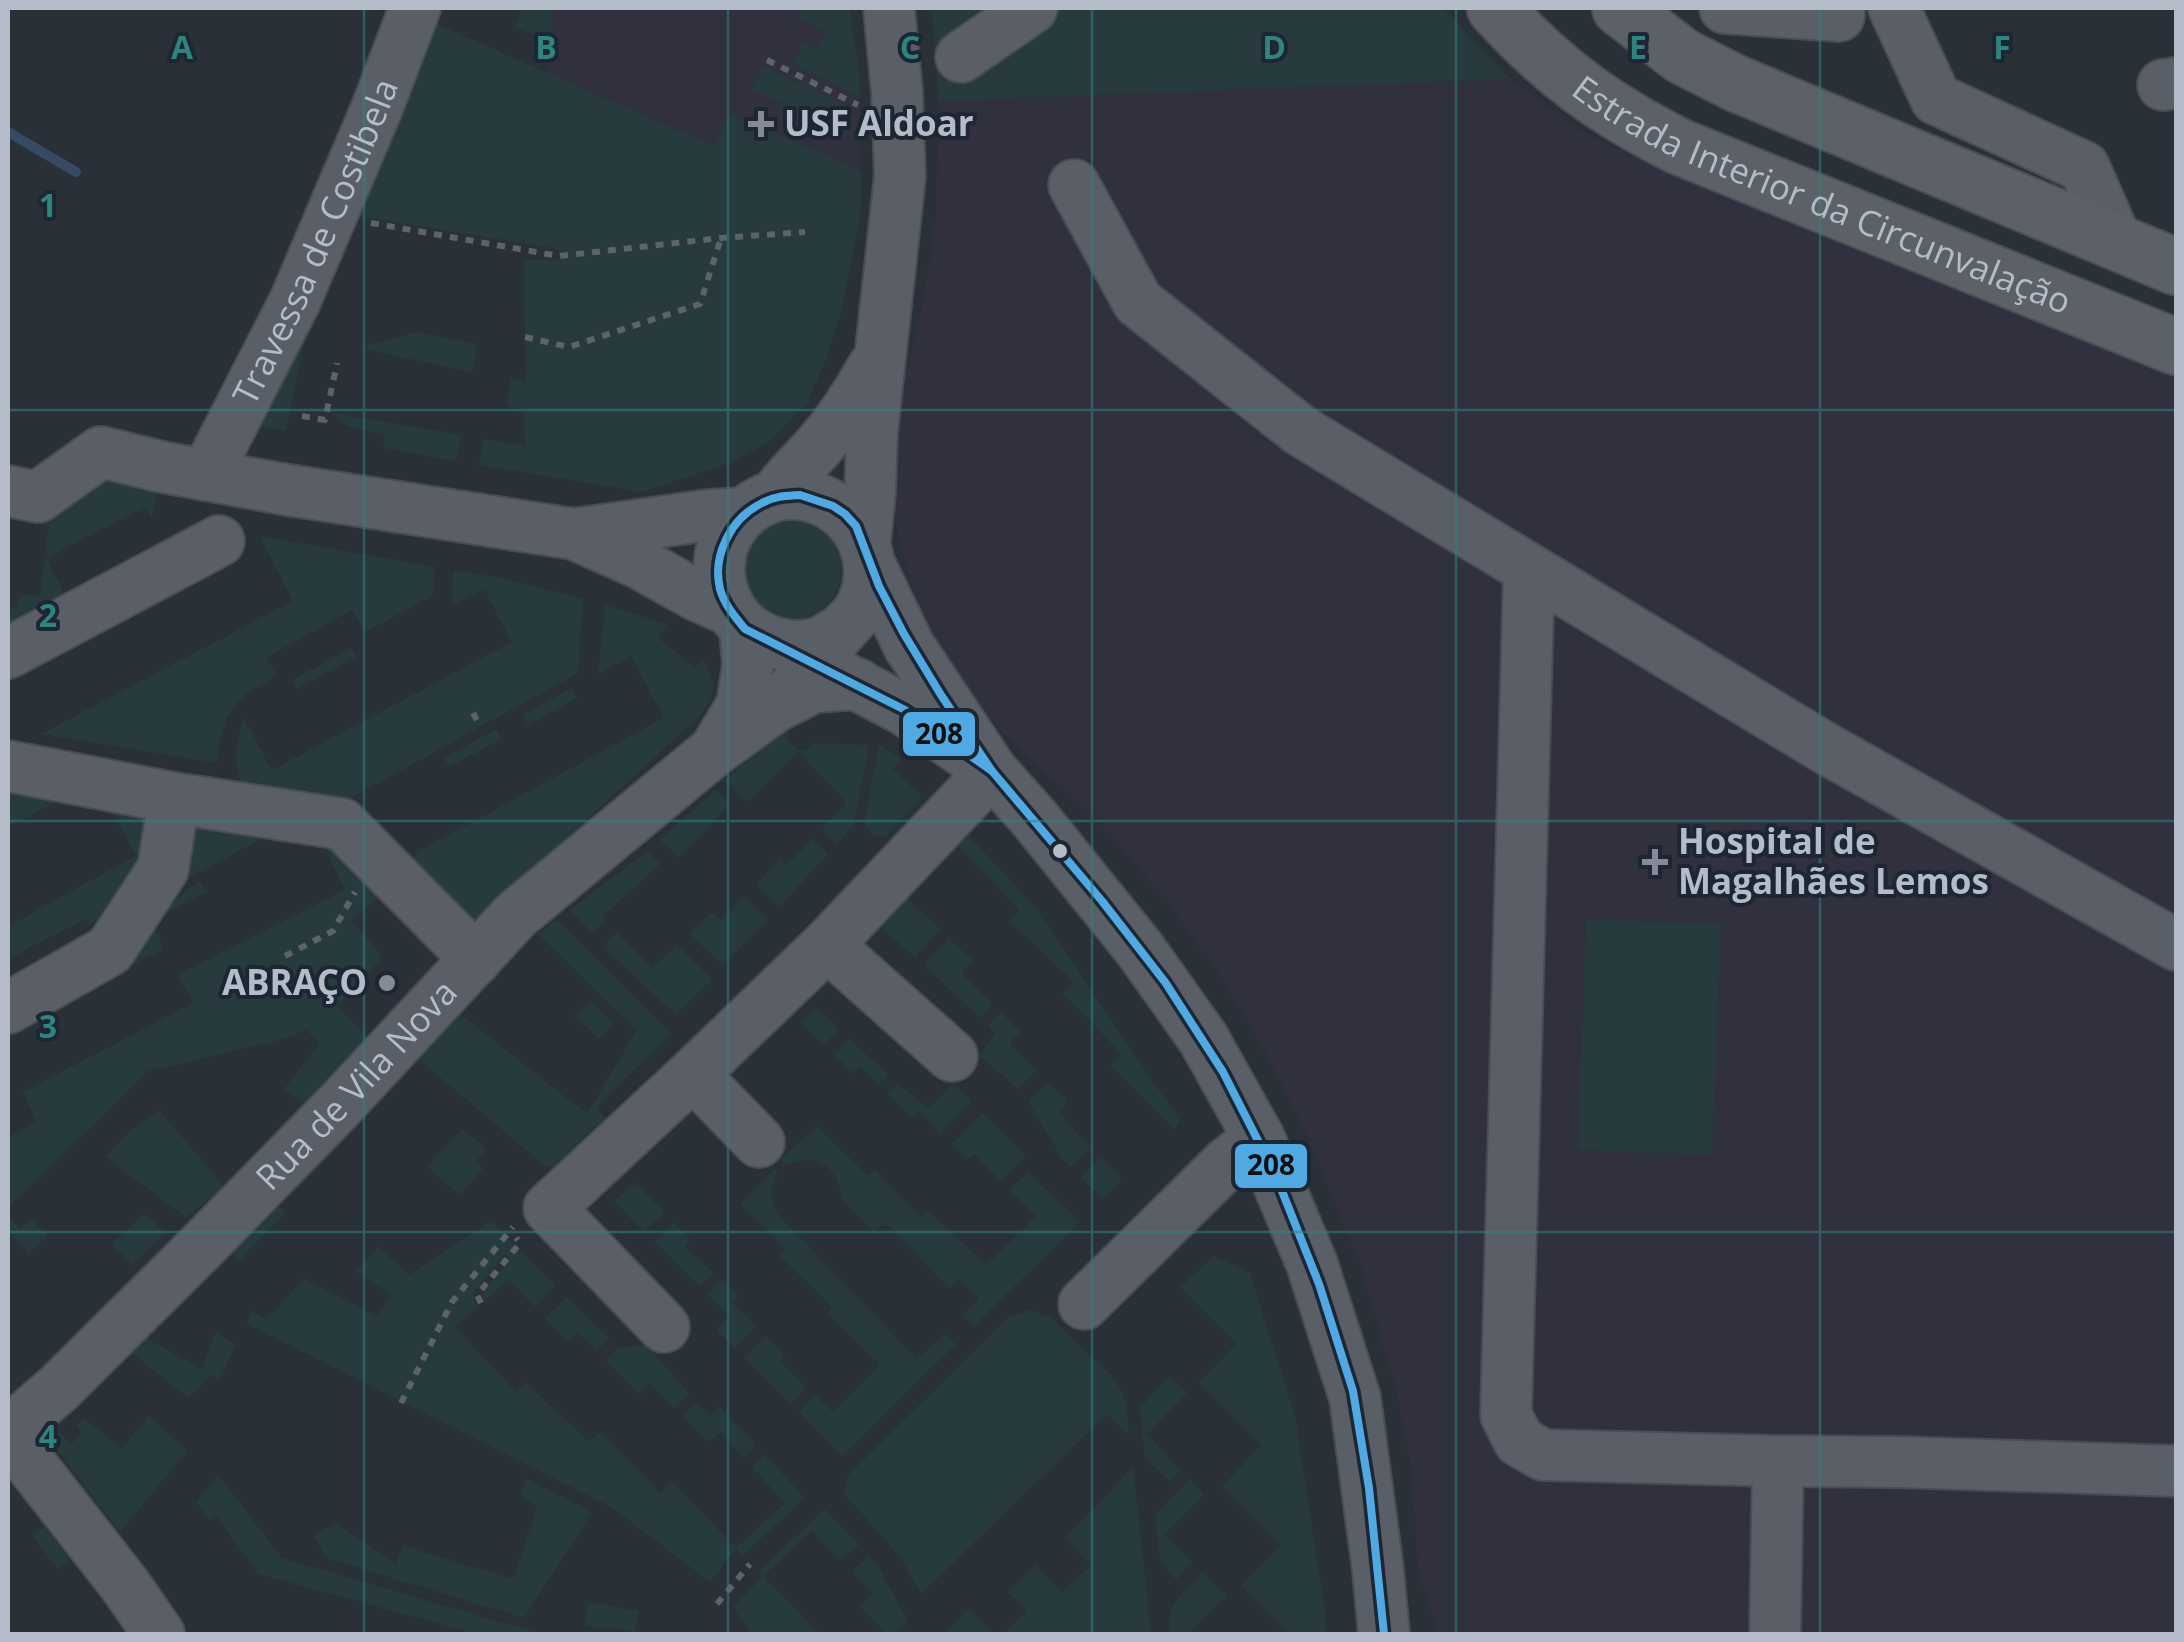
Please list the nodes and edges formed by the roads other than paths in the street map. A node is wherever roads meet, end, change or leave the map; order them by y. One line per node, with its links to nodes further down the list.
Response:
1 (889, 8): 14 (street)
2 (1032, 8): 9 (street)
3 (1494, 8): 13 (main road, Estrada Interior da Circunvalação)
4 (1620, 8): 11 (main road)
5 (1726, 8): 6 (street)
6 (1839, 8)
7 (1894, 8): 11 (street)
8 (413, 12): 15 (street, Travessa de Costibela)
9 (962, 57)
10 (1074, 185): 21 (street)
11 (2117, 242): 12 (main road)
12 (2176, 266)
13 (2176, 348)
14 (880, 354): 17 (street); 20 (street)
15 (184, 471): 16 (street); 18 (street)
16 (8, 492)
17 (760, 504): 18 (street); 20 (street); 22 (street)
18 (574, 534): 22 (street)
19 (219, 540): 23 (street)
20 (867, 554): 24 (street); 27 (street)
21 (1529, 571): 30 (street); 40 (street)
22 (747, 627): 24 (street); 25 (street, Rua de Vila Nova)
23 (8, 652)
24 (838, 659): 25 (street, Rua de Vila Nova); 27 (street)
25 (715, 750): 31 (street, Rua de Vila Nova)
26 (8, 766): 28 (street)
27 (992, 771): 29 (street); 35 (street)
28 (174, 798): 31 (street); 32 (street)
29 (826, 945): 33 (street); 34 (street)
30 (2176, 945)
31 (476, 959): 39 (street, Rua de Vila Nova)
32 (8, 1008)
33 (952, 1056)
34 (693, 1074): 36 (street); 38 (street)
35 (1259, 1138): 37 (street); 43 (street)
36 (759, 1142)
37 (1084, 1304)
38 (664, 1327)
39 (8, 1434): 42 (street)
40 (1778, 1461): 41 (street); 44 (street)
41 (2176, 1471)
42 (159, 1634)
43 (1384, 1634)
44 (1774, 1634)

